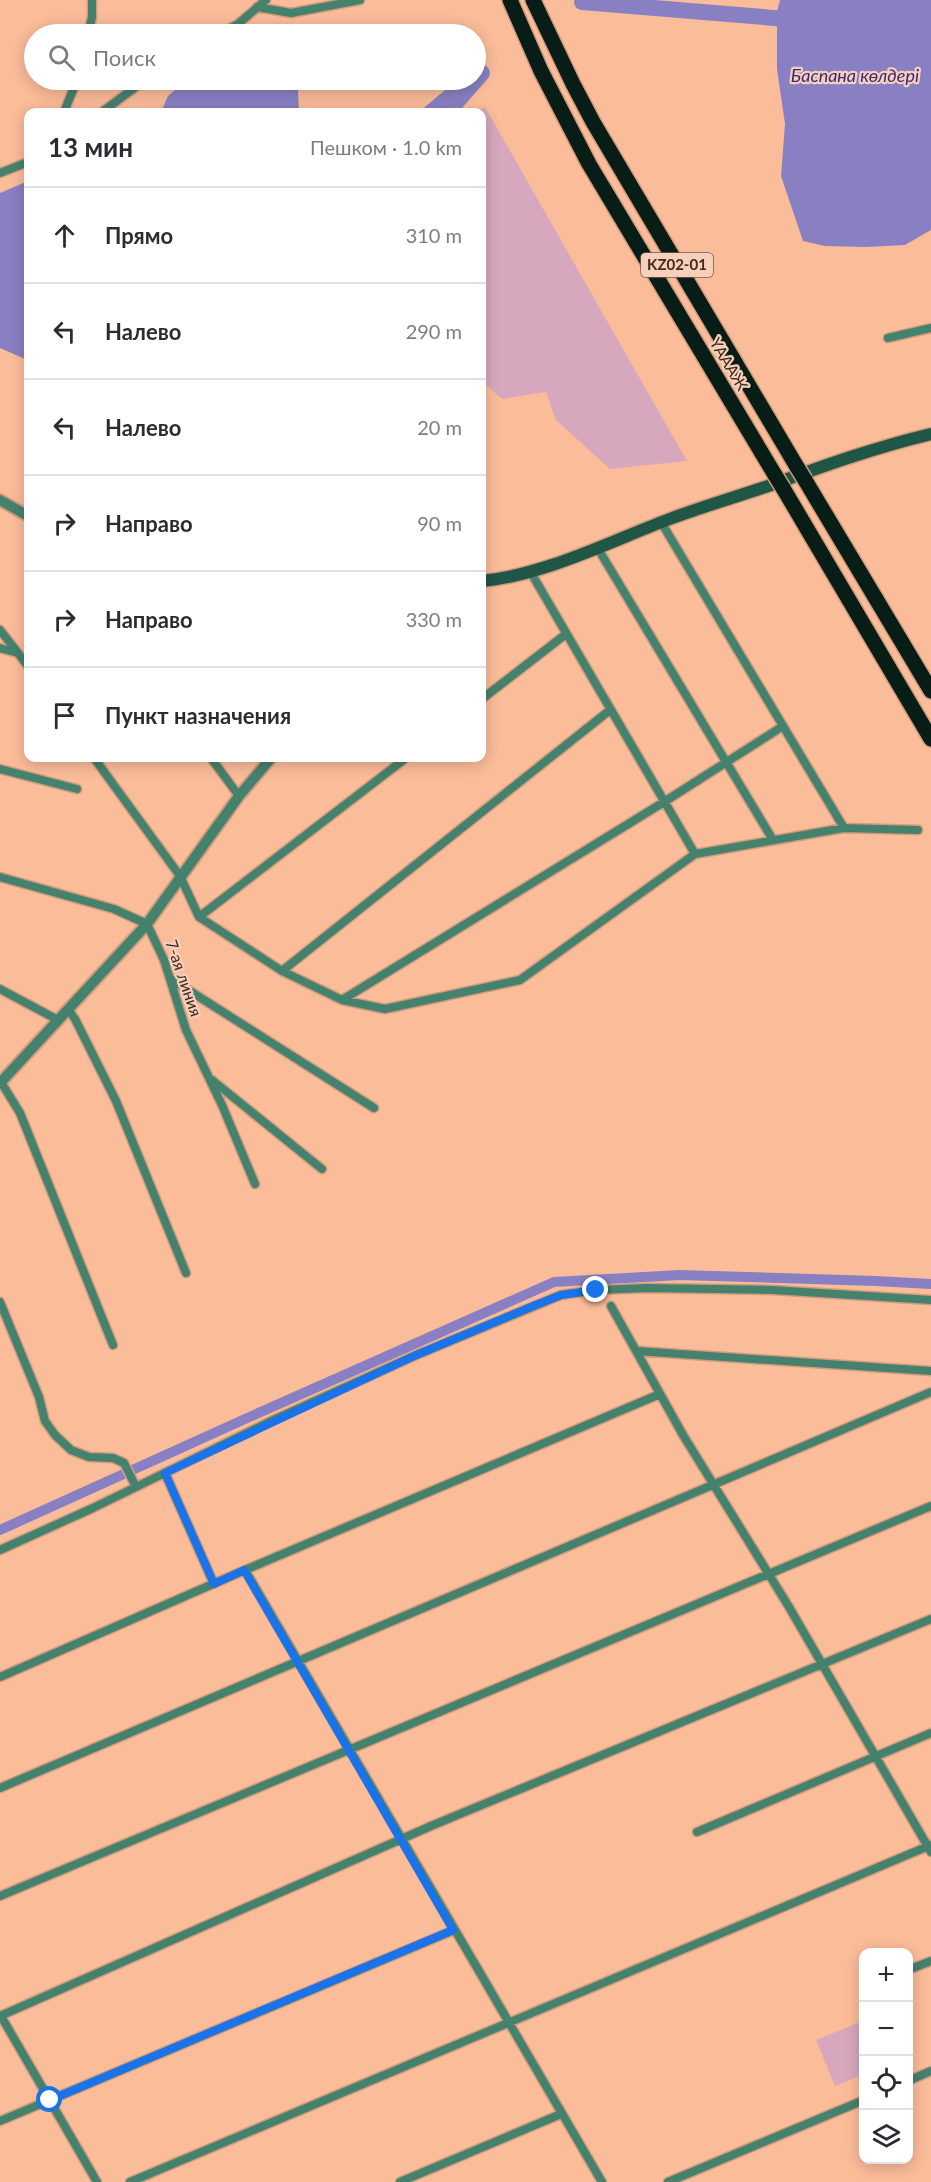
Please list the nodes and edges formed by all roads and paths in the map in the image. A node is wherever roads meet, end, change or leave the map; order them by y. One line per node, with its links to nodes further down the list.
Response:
1 (92, 0): 6 (street)
2 (360, 0): 5 (street)
3 (510, 0): 32 (highway, ҮАААЖ / KZ02-01)
4 (533, 0): 28 (highway, ҮАААЖ / KZ02-01, bridge)
5 (261, 3): 7 (street)
6 (90, 24)
7 (238, 24)
8 (73, 90): 10 (street)
9 (132, 90): 11 (street)
10 (66, 108)
11 (107, 108)
12 (24, 164): 13 (street)
13 (0, 173)
14 (931, 328): 15 (street)
15 (888, 338)
16 (931, 434): 19 (main road)
17 (0, 500): 18 (street)
18 (24, 514)
19 (661, 522): 20 (main road); 31 (street)
20 (597, 547): 21 (main road); 37 (street)
21 (530, 571): 22 (main road); 24 (street)
22 (486, 580)
23 (0, 630): 26 (street)
24 (567, 634): 29 (street); 30 (street)
25 (0, 648): 26 (street)
26 (19, 653): 27 (street)
27 (24, 660)
28 (931, 692)
29 (486, 696)
30 (610, 710): 41 (street); 50 (street)
31 (783, 726): 37 (street); 42 (street)
32 (931, 739)
33 (97, 762): 46 (street)
34 (215, 762): 40 (street)
35 (268, 762): 40 (street)
36 (401, 762): 48 (street)
37 (726, 762): 41 (street); 44 (street)
38 (0, 769): 39 (street)
39 (77, 789)
40 (239, 796): 46 (street)
41 (664, 802): 45 (street); 53 (street)
42 (844, 828): 43 (street); 44 (street)
43 (918, 830)
44 (773, 840): 45 (street)
45 (694, 854): 53 (street)
46 (180, 876): 48 (street); 49 (street)
47 (0, 877): 49 (street, 7-ая линия)
48 (199, 917): 50 (street)
49 (147, 924): 51 (street, 7-ая линия); 54 (street)
50 (282, 971): 53 (street)
51 (170, 979): 56 (street, 7-ая линия); 58 (street)
52 (0, 989): 55 (street)
53 (342, 1000)
54 (68, 1009): 55 (street); 61 (street)
55 (58, 1020): 57 (street)
56 (209, 1078): 59 (street); 60 (street, 7-ая линия)
57 (1, 1083): 65 (street)
58 (374, 1108)
59 (322, 1168)
60 (255, 1184)
61 (186, 1273)
62 (931, 1300): 70 (street)
63 (0, 1302): 71 (street)
64 (611, 1306): 66 (street)
65 (113, 1345)
66 (637, 1351): 67 (street); 69 (street)
67 (931, 1371)
68 (931, 1392): 72 (street)
69 (660, 1394): 72 (street); 75 (street)
70 (165, 1473): 71 (street); 77 (street)
71 (134, 1483): 74 (street)
72 (713, 1484): 76 (street); 79 (street)
73 (931, 1506): 76 (street)
74 (0, 1550)
75 (244, 1570): 77 (street); 79 (street)
76 (768, 1574): 80 (street); 83 (street)
77 (214, 1584): 81 (street)
78 (931, 1619): 80 (street)
79 (297, 1661): 83 (street); 85 (street)
80 (822, 1664): 84 (street); 87 (street)
81 (0, 1677)
82 (931, 1733): 84 (street)
83 (349, 1750): 87 (street); 89 (street)
84 (876, 1756): 86 (street); 88 (street)
85 (0, 1788)
86 (697, 1832)
87 (400, 1839): 90 (street); 93 (street)
88 (930, 1848): 94 (street)
89 (0, 1896)
90 (453, 1930): 94 (street); 97 (street)
91 (931, 1960): 92 (street)
92 (913, 1968)
93 (1, 2016): 97 (street)
94 (508, 2022): 99 (street); 102 (street)
95 (931, 2071): 96 (street)
96 (913, 2079)
97 (50, 2100): 100 (street); 101 (street)
98 (859, 2102): 105 (street)
99 (561, 2114): 103 (street); 104 (street)
100 (0, 2121)
101 (97, 2182)
102 (130, 2182)
103 (400, 2182)
104 (602, 2182)
105 (668, 2182)

